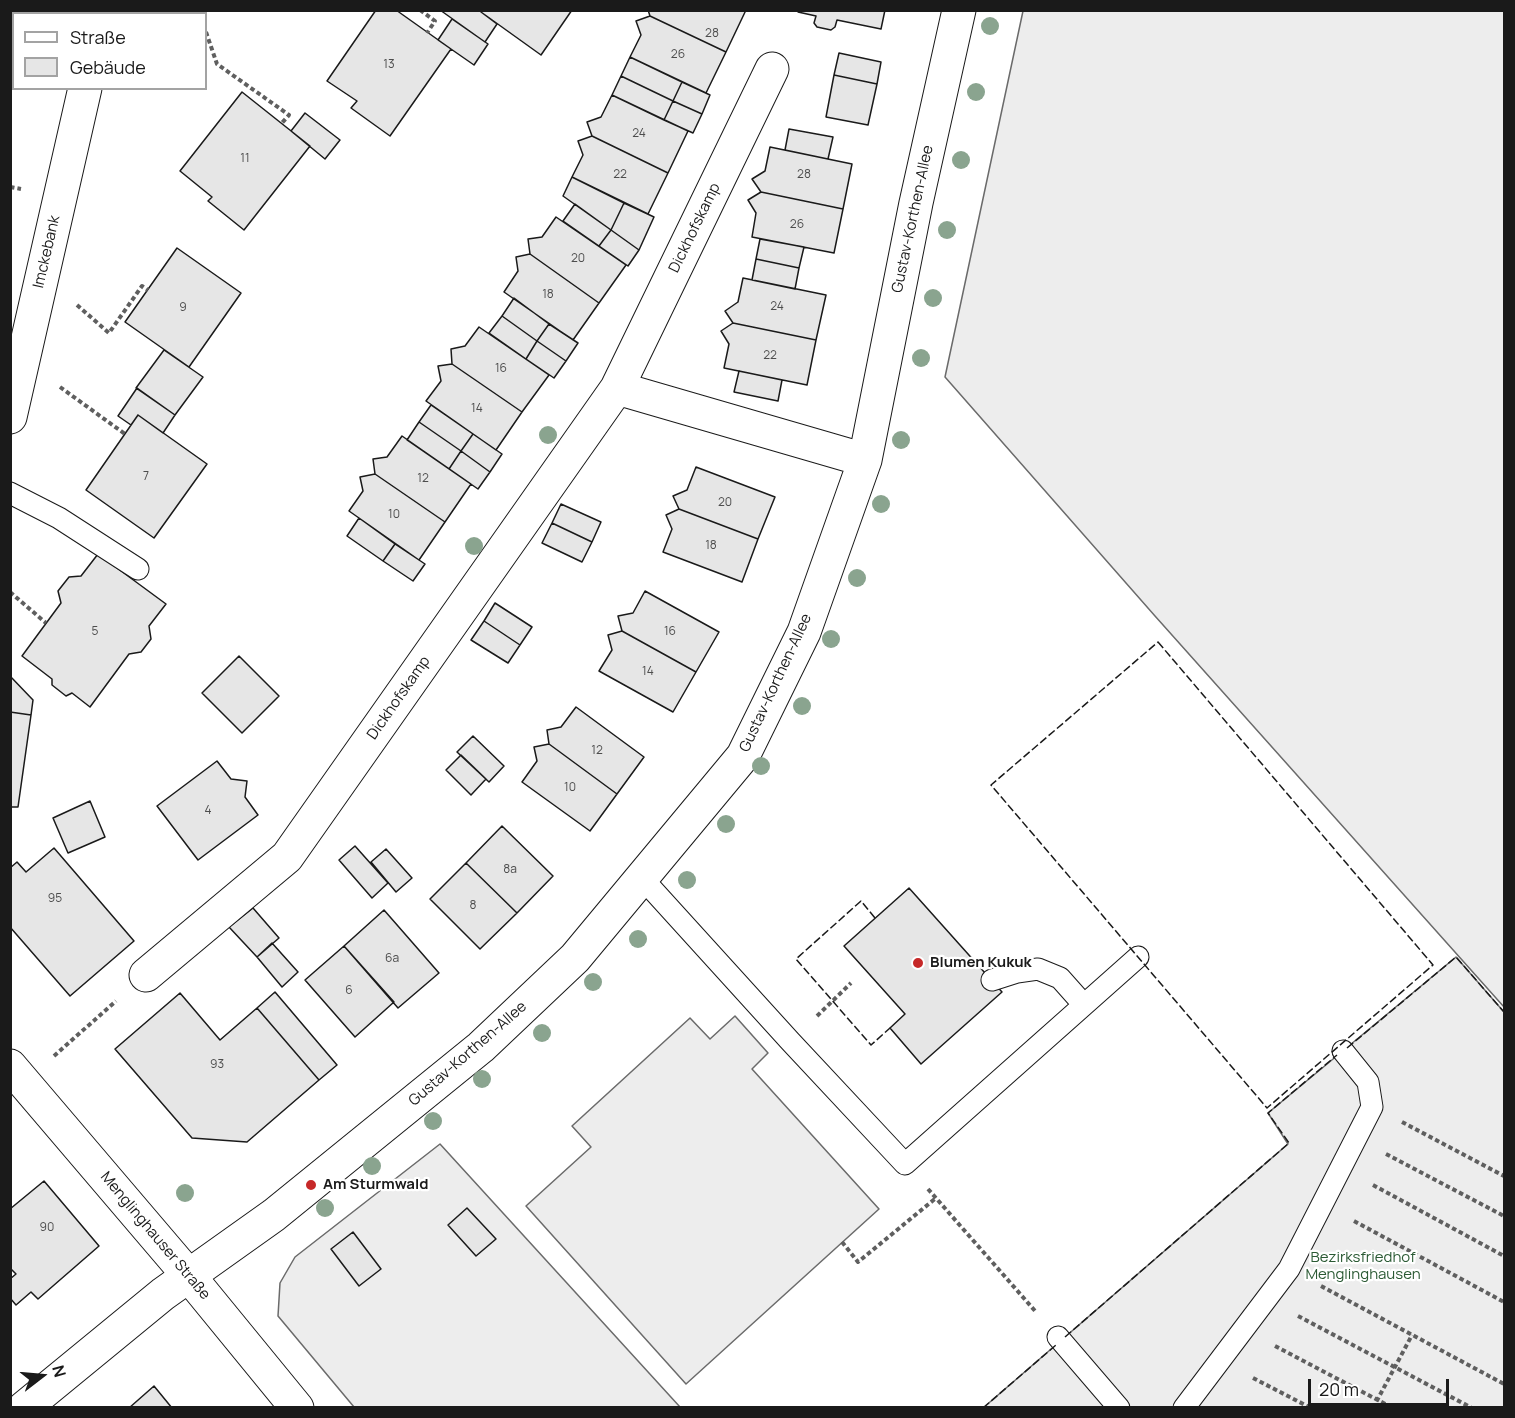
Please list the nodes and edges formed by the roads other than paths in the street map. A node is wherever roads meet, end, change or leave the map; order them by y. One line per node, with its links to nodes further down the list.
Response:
1 (958, 10): 6 (street, Gustav-Korthen-Allee)
2 (772, 69): 4 (street, Dickhofskamp)
3 (85, 90): 5 (street, Imckebank)
4 (617, 388): 6 (street); 11 (street, Dickhofskamp)
5 (10, 417)
6 (864, 459): 9 (street, Gustav-Korthen-Allee)
7 (10, 494): 8 (lane)
8 (138, 569)
9 (642, 878): 13 (lane); 16 (street, Gustav-Korthen-Allee)
10 (1138, 957): 13 (lane)
11 (146, 975)
12 (992, 980): 13 (lane)
13 (1084, 1005)
14 (1343, 1051): 21 (lane)
15 (17, 1074): 16 (street, Menglinghauser Straße)
16 (189, 1276): 18 (street); 19 (street, Menglinghauser Straße)
17 (1058, 1337): 20 (lane)
18 (24, 1407)
19 (297, 1407)
20 (1119, 1407)
21 (1184, 1407)

